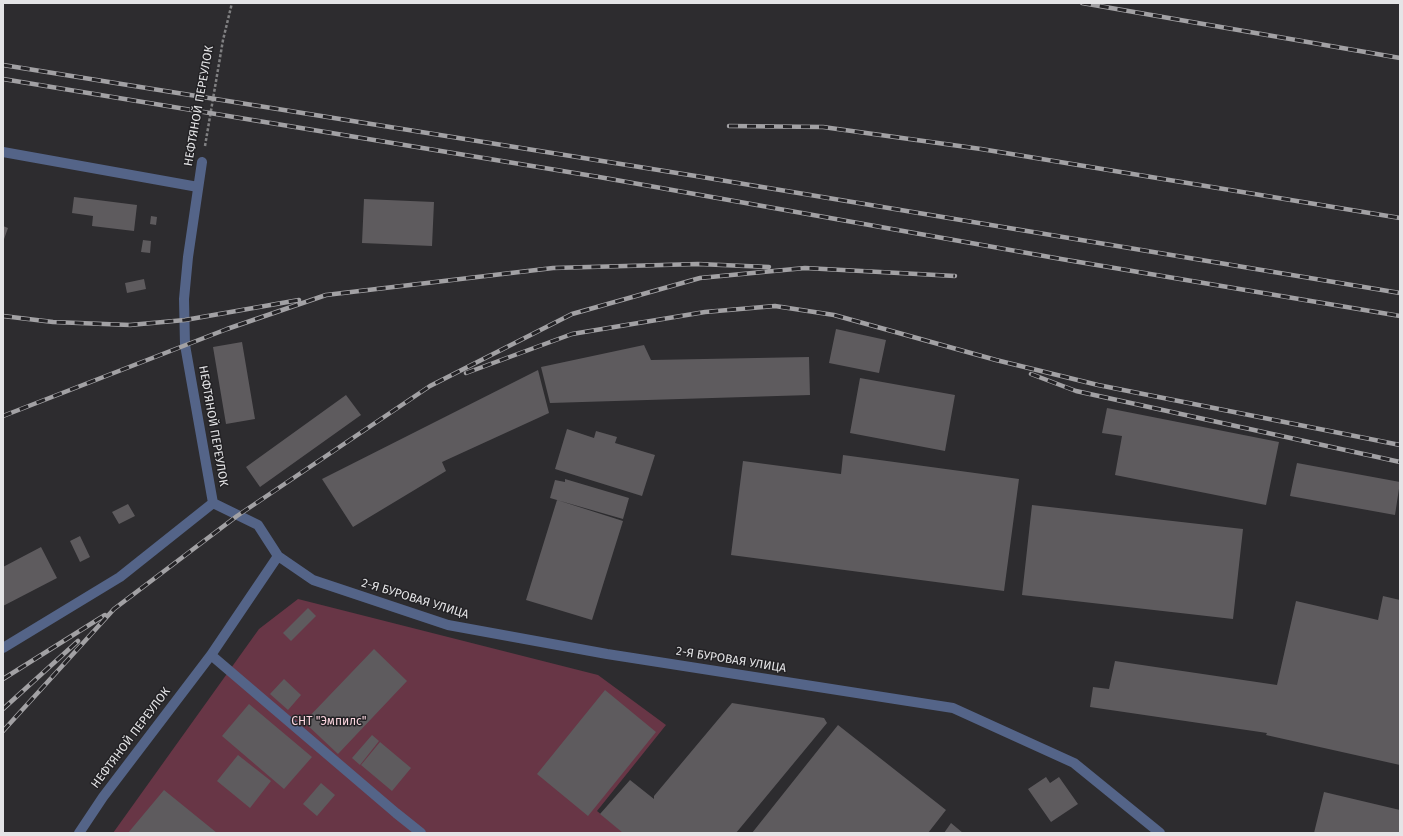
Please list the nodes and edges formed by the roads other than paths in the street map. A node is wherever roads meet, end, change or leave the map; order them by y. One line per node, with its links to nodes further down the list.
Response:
1 (3, 152): 3 (street)
2 (202, 162): 3 (street, НЕФТЯНОЙ ПЕРЕУЛОК)
3 (198, 187): 4 (street, НЕФТЯНОЙ ПЕРЕУЛОК)
4 (213, 503): 5 (street, НЕФТЯНОЙ ПЕРЕУЛОК); 6 (street)
5 (278, 556): 7 (street, НЕФТЯНОЙ ПЕРЕУЛОК); 10 (street, 2-Я БУРОВАЯ УЛИЦА)
6 (3, 648)
7 (211, 655): 8 (street, НЕФТЯНОЙ ПЕРЕУЛОК); 9 (street)
8 (80, 833)
9 (422, 833)
10 (1160, 833)

